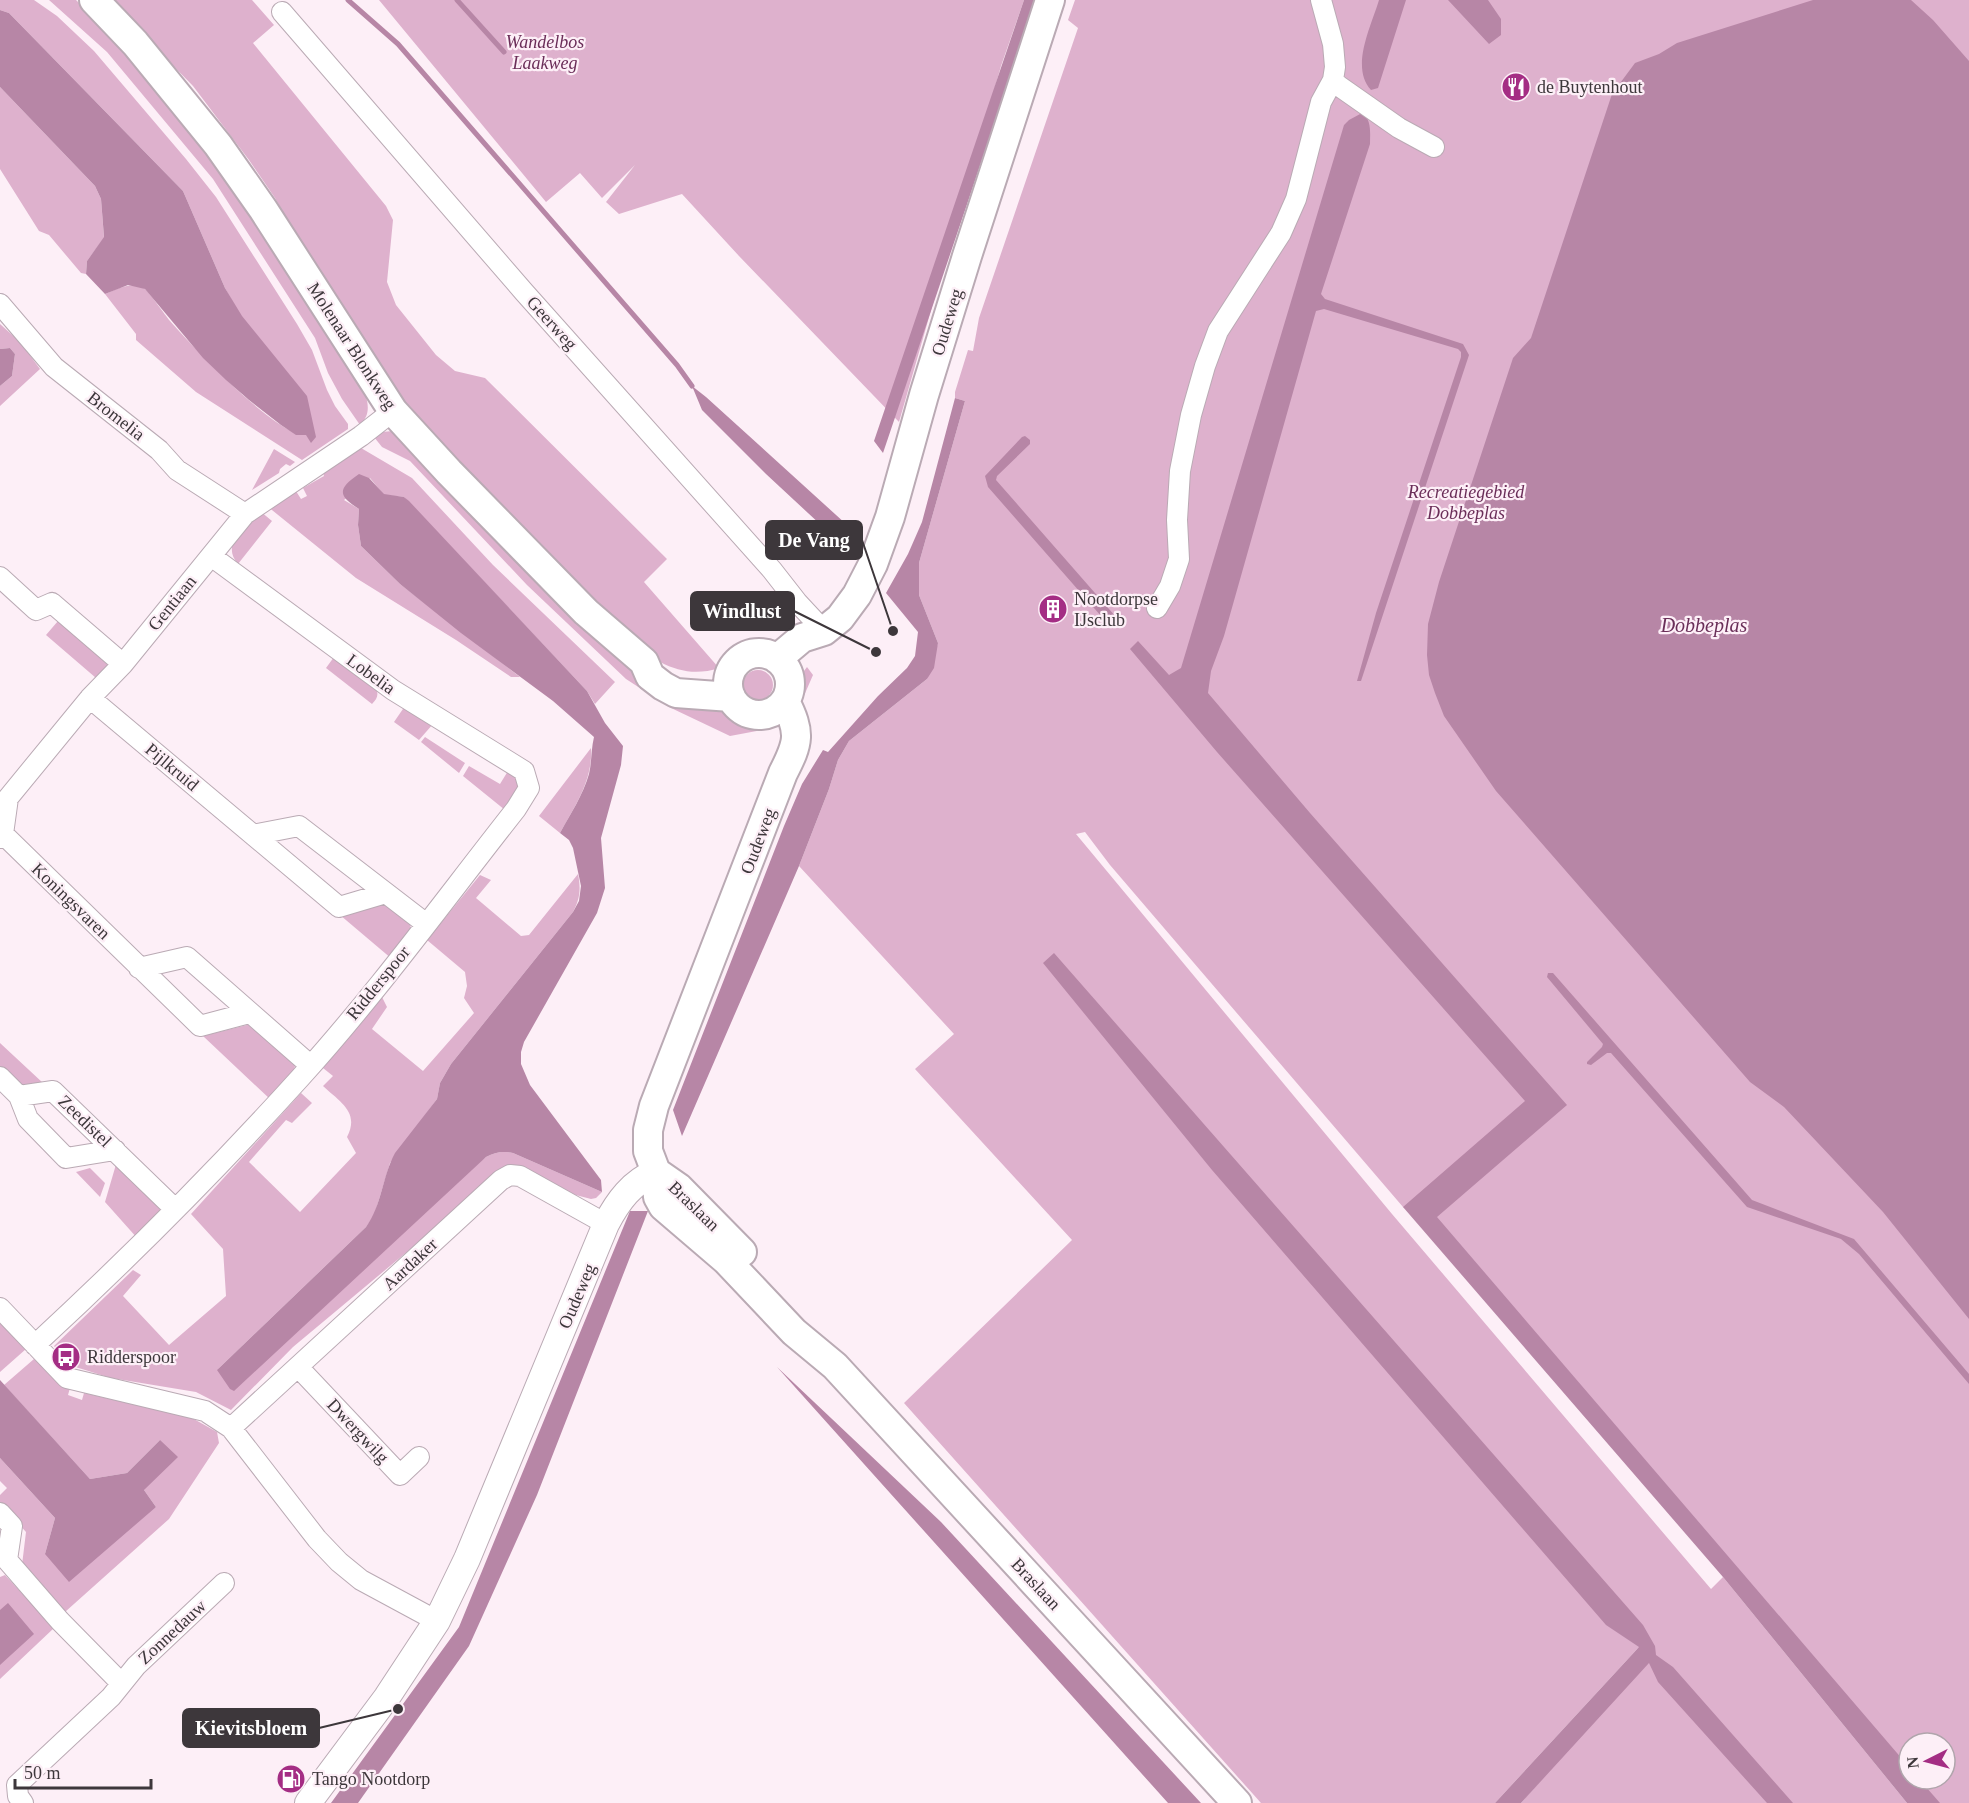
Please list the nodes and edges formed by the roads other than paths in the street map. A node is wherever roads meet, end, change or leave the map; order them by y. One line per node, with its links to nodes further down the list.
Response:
1 (94, 0): 8 (main road, Molenaar Blonkweg)
2 (1050, 0): 13 (main road, Oudeweg)
3 (1321, 0): 5 (street)
4 (277, 5): 13 (street, Geerweg)
5 (1333, 80): 6 (street); 12 (street)
6 (1434, 147)
7 (0, 304): 9 (street, Bromelia)
8 (393, 411): 9 (street, Gentiaan); 15 (main road, Molenaar Blonkweg)
9 (245, 514): 10 (street, Gentiaan)
10 (211, 556): 14 (street, Gentiaan); 18 (street, Lobelia)
11 (0, 577): 14 (street)
12 (1157, 608)
13 (824, 631): 16 (main road, Oudeweg)
14 (123, 664): 17 (street, Gentiaan)
15 (729, 688): 16 (main road); 16 (main road)
16 (779, 688): 30 (main road, Oudeweg)
17 (90, 698): 19 (street, Gentiaan); 21 (street, Pijlkruid)
18 (529, 788): 23 (street, Ridderspoor)
19 (4, 795): 20 (street, Gentiaan)
20 (2, 836): 24 (street, Koningsvaren)
21 (253, 836): 22 (street); 22 (street, Pijlkruid)
22 (386, 893): 23 (street)
23 (425, 923): 26 (street, Ridderspoor)
24 (139, 968): 25 (street); 25 (street, Koningsvaren)
25 (249, 1013): 26 (street)
26 (310, 1065): 31 (street, Ridderspoor)
27 (0, 1077): 28 (street, Zeedistel)
28 (19, 1096): 29 (street, Zeedistel); 29 (street, Zeedistel)
29 (115, 1150): 31 (street, Zeedistel)
30 (656, 1172): 32 (street, Oudeweg); 45 (main road, Braslaan)
31 (175, 1209): 34 (street, Ridderspoor)
32 (606, 1224): 35 (street, Aardaker); 41 (street, Oudeweg)
33 (0, 1308): 34 (street)
34 (35, 1346): 36 (street)
35 (298, 1368): 36 (street, Aardaker); 37 (street, Dwergwilg)
36 (231, 1428): 41 (street)
37 (419, 1457)
38 (0, 1513): 39 (street)
39 (4, 1564): 42 (street)
40 (224, 1583): 42 (street, Zonnedauw)
41 (436, 1621): 44 (street, Oudeweg)
42 (121, 1683): 43 (street, Zonnedauw)
43 (23, 1803)
44 (308, 1803)
45 (1238, 1803)

